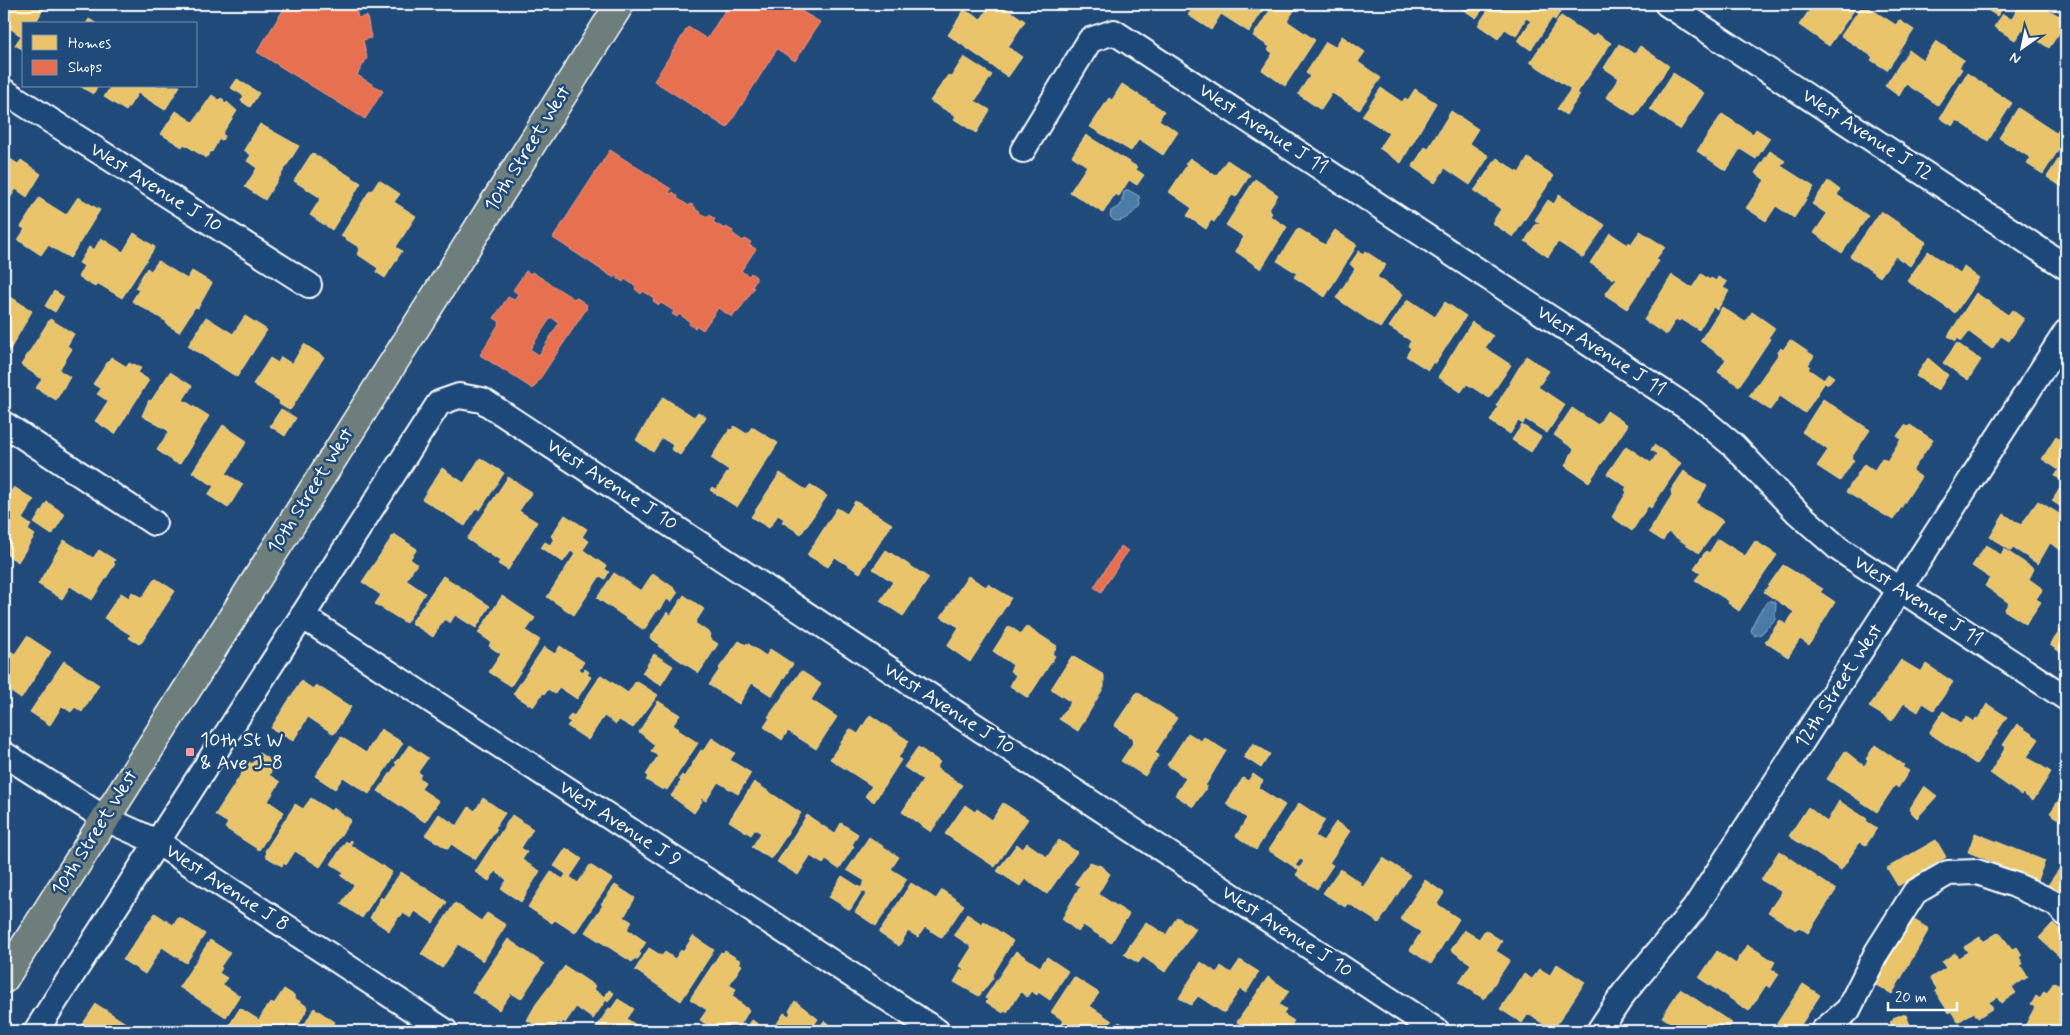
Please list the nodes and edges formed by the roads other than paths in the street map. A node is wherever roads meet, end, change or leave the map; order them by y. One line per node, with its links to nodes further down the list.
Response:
1 (620, 4): 14 (main road, 10th Street West)
2 (1667, 4): 5 (street, West Avenue J 12)
3 (4, 91): 6 (street, West Avenue J 10)
4 (1023, 150): 10 (street, West Avenue J 11)
5 (2066, 267)
6 (309, 285)
7 (2066, 332): 10 (street, 12th Street West)
8 (4, 424): 9 (street)
9 (154, 523)
10 (1901, 589): 12 (street, West Avenue J 11); 22 (street, 12th Street West)
11 (302, 616): 15 (street); 20 (street, West Avenue J 9); 21 (street, West Avenue J 10)
12 (2066, 698)
13 (4, 754): 14 (street, West Avenue J 8)
14 (104, 818): 15 (street, West Avenue J 8); 17 (main road, 10th Street West)
15 (157, 842): 18 (street); 19 (street, West Avenue J 8)
16 (2066, 914): 23 (street)
17 (4, 978)
18 (36, 1031)
19 (445, 1031)
20 (937, 1031)
21 (1437, 1031)
22 (1599, 1031)
23 (1823, 1031)

